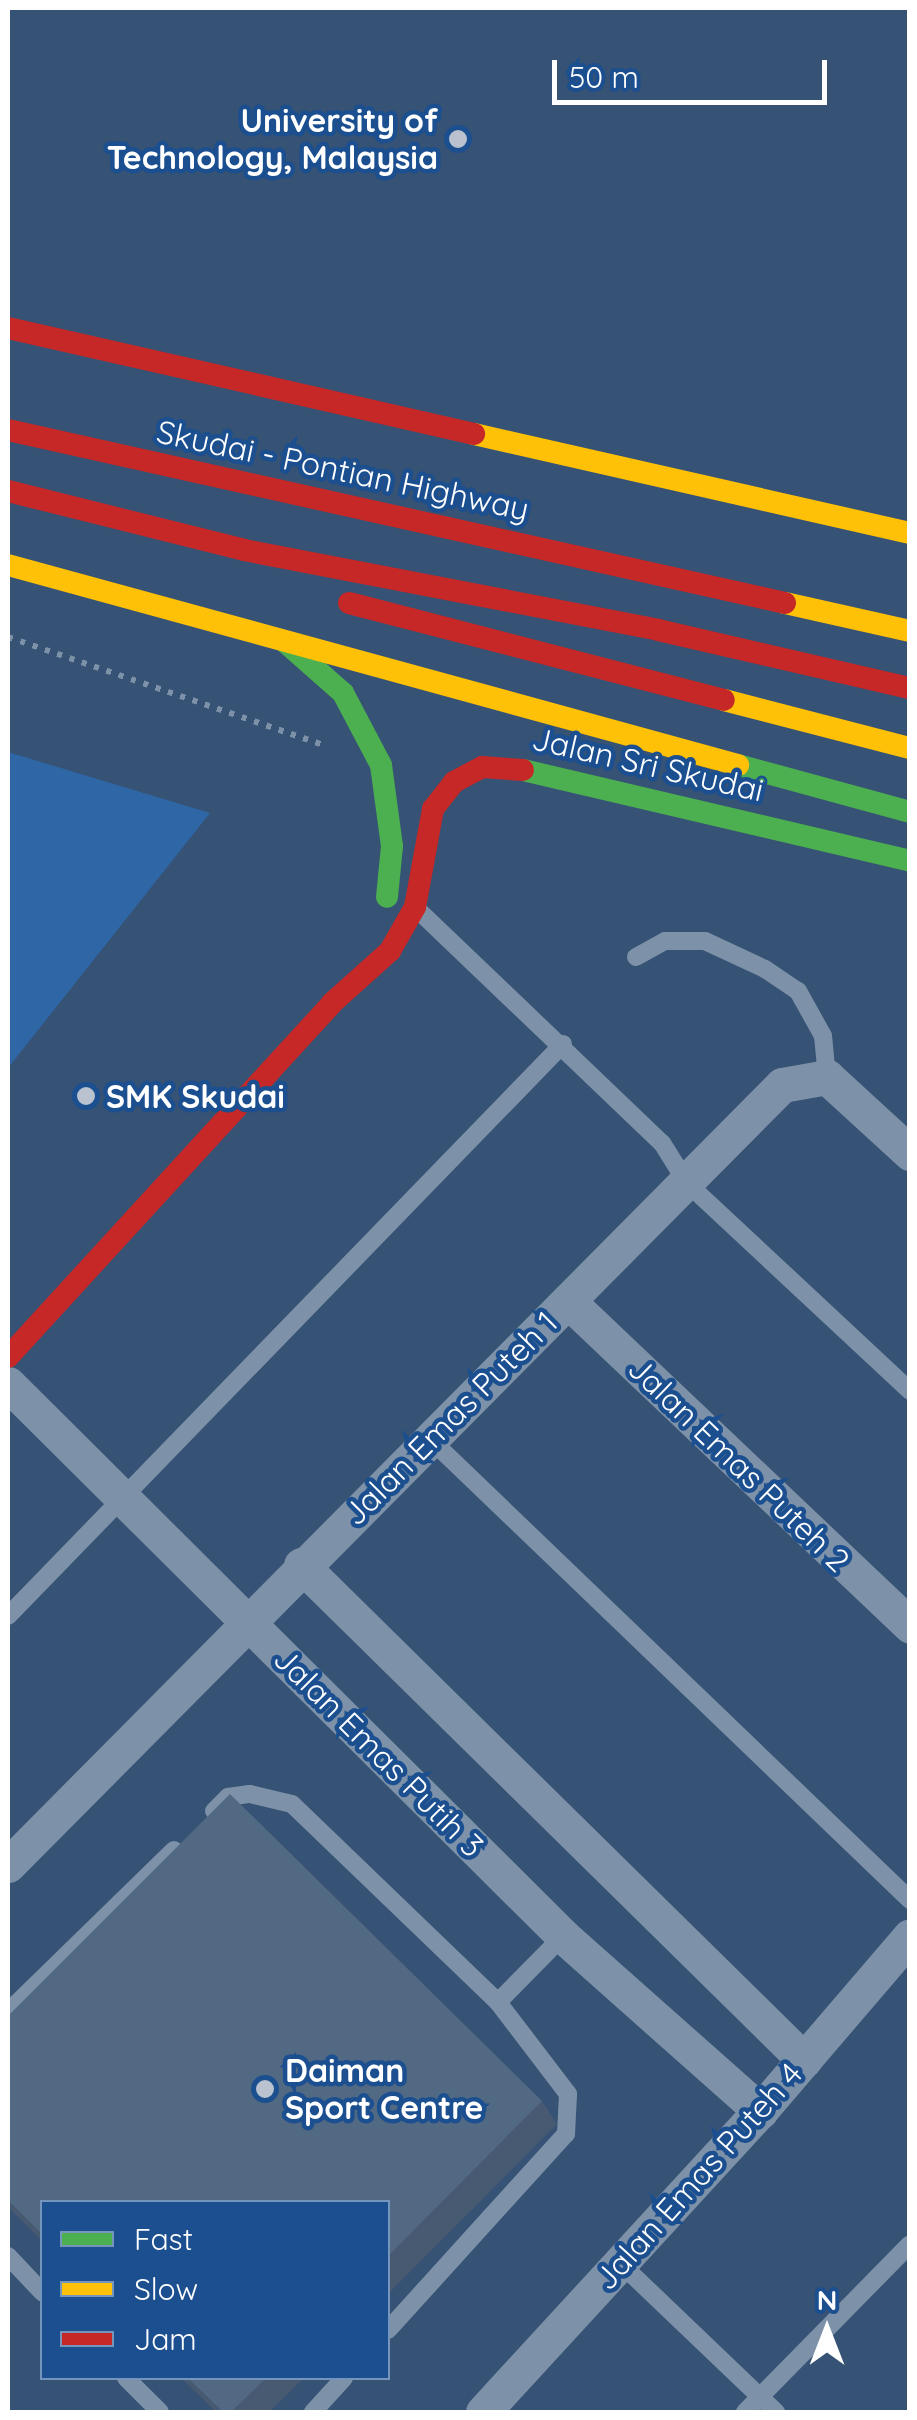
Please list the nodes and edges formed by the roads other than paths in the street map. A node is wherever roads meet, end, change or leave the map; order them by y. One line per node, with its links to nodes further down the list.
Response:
1 (8, 328): 5 (main road)
2 (8, 430): 10 (main road, Skudai - Pontian Highway)
3 (8, 491): 7 (main road)
4 (910, 514): 5 (main road)
5 (845, 520): 6 (main road); 8 (main road)
6 (910, 533)
7 (244, 550): 12 (main road); 13 (main road)
8 (910, 550)
9 (8, 565): 11 (main road)
10 (910, 631)
11 (284, 640): 14 (main road); 18 (main road, Jalan Sri Skudai)
12 (910, 688)
13 (910, 748)
14 (910, 812)
15 (910, 861): 16 (main road, Jalan Sri Skudai)
16 (415, 907): 18 (main road, Jalan Sri Skudai); 19 (lane)
17 (636, 958): 20 (lane)
18 (332, 1004): 24 (main road, Jalan Sri Skudai)
19 (564, 1044): 22 (lane); 28 (lane)
20 (827, 1077): 21 (street); 22 (street, Jalan Emas Puteh 1)
21 (910, 1153)
22 (686, 1183): 23 (street, Jalan Emas Puteh 1); 26 (lane)
23 (568, 1302): 27 (street, Jalan Emas Puteh 1); 32 (street, Jalan Emas Puteh 2)
24 (8, 1356)
25 (8, 1384): 28 (street, Jalan Emas Putih 3)
26 (910, 1391)
27 (429, 1438): 29 (street, Jalan Emas Puteh 1); 34 (lane)
28 (126, 1497): 30 (lane); 31 (street, Jalan Emas Putih 3)
29 (302, 1566): 31 (street, Jalan Emas Puteh 1); 39 (street)
30 (8, 1616)
31 (246, 1620): 33 (street, Jalan Emas Puteh 1); 35 (street, Jalan Emas Putih 3)
32 (910, 1626)
33 (8, 1865)
34 (910, 1900)
35 (563, 1936): 37 (lane); 40 (street, Jalan Emas Putih 3)
36 (910, 1936): 39 (street, Jalan Emas Puteh 4)
37 (498, 2002): 38 (lane); 45 (lane)
38 (8, 2012)
39 (804, 2060): 40 (street, Jalan Emas Puteh 4)
40 (760, 2111): 43 (street, Jalan Emas Puteh 4)
41 (910, 2244): 48 (lane)
42 (8, 2256): 44 (lane)
43 (620, 2263): 48 (lane); 51 (street, Jalan Emas Puteh 4)
44 (40, 2290)
45 (390, 2328)
46 (128, 2380): 49 (lane)
47 (342, 2380): 50 (lane)
48 (760, 2397): 52 (lane); 53 (lane)
49 (160, 2412)
50 (312, 2412)
51 (483, 2412)
52 (745, 2412)
53 (776, 2412)

